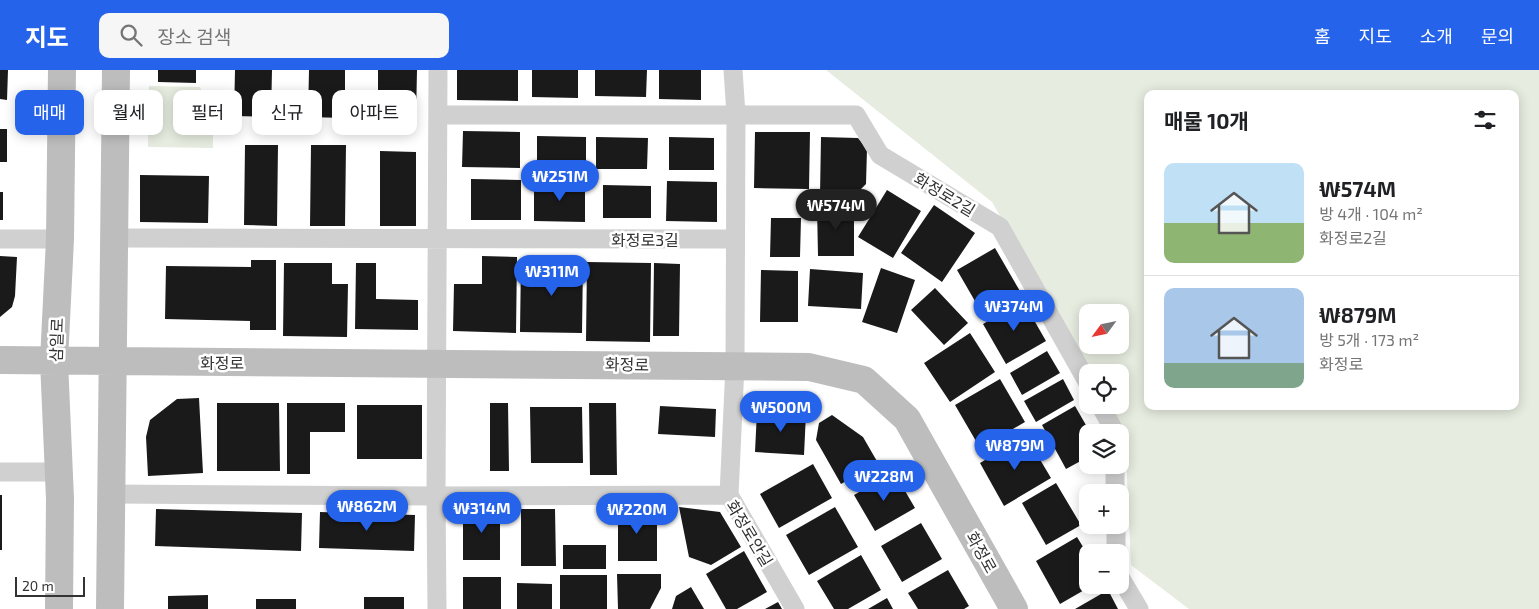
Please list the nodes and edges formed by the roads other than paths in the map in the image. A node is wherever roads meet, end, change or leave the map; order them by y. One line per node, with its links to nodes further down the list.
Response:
1 (62, 70): 10 (street, 삼일로)
2 (116, 70): 7 (street)
3 (438, 70): 6 (street)
4 (733, 70): 5 (street)
5 (736, 114): 6 (street); 11 (street); 17 (street, 화정로2길)
6 (438, 115): 8 (street)
7 (115, 238): 8 (street, 화정로3길); 14 (street)
8 (436, 238): 11 (street, 화정로3길); 15 (street)
9 (0, 239): 10 (street)
10 (60, 239): 13 (street, 삼일로)
11 (735, 239): 16 (street)
12 (0, 360): 13 (street, 화정로)
13 (54, 361): 14 (street, 화정로); 19 (street, 삼일로)
14 (112, 362): 15 (street, 화정로); 20 (street)
15 (436, 362): 16 (street, 화정로); 22 (street)
16 (735, 365): 21 (street); 28 (street, 화정로)
17 (1079, 367)
18 (0, 472): 19 (street)
19 (59, 472): 24 (street, 삼일로)
20 (111, 494): 22 (street, 화정로안길); 25 (street)
21 (729, 495): 22 (street, 화정로안길); 27 (street, 화정로안길)
22 (436, 496): 26 (street)
23 (1129, 592): 29 (street)
24 (60, 609)
25 (110, 609)
26 (437, 609)
27 (795, 609)
28 (1014, 609)
29 (1139, 609)

